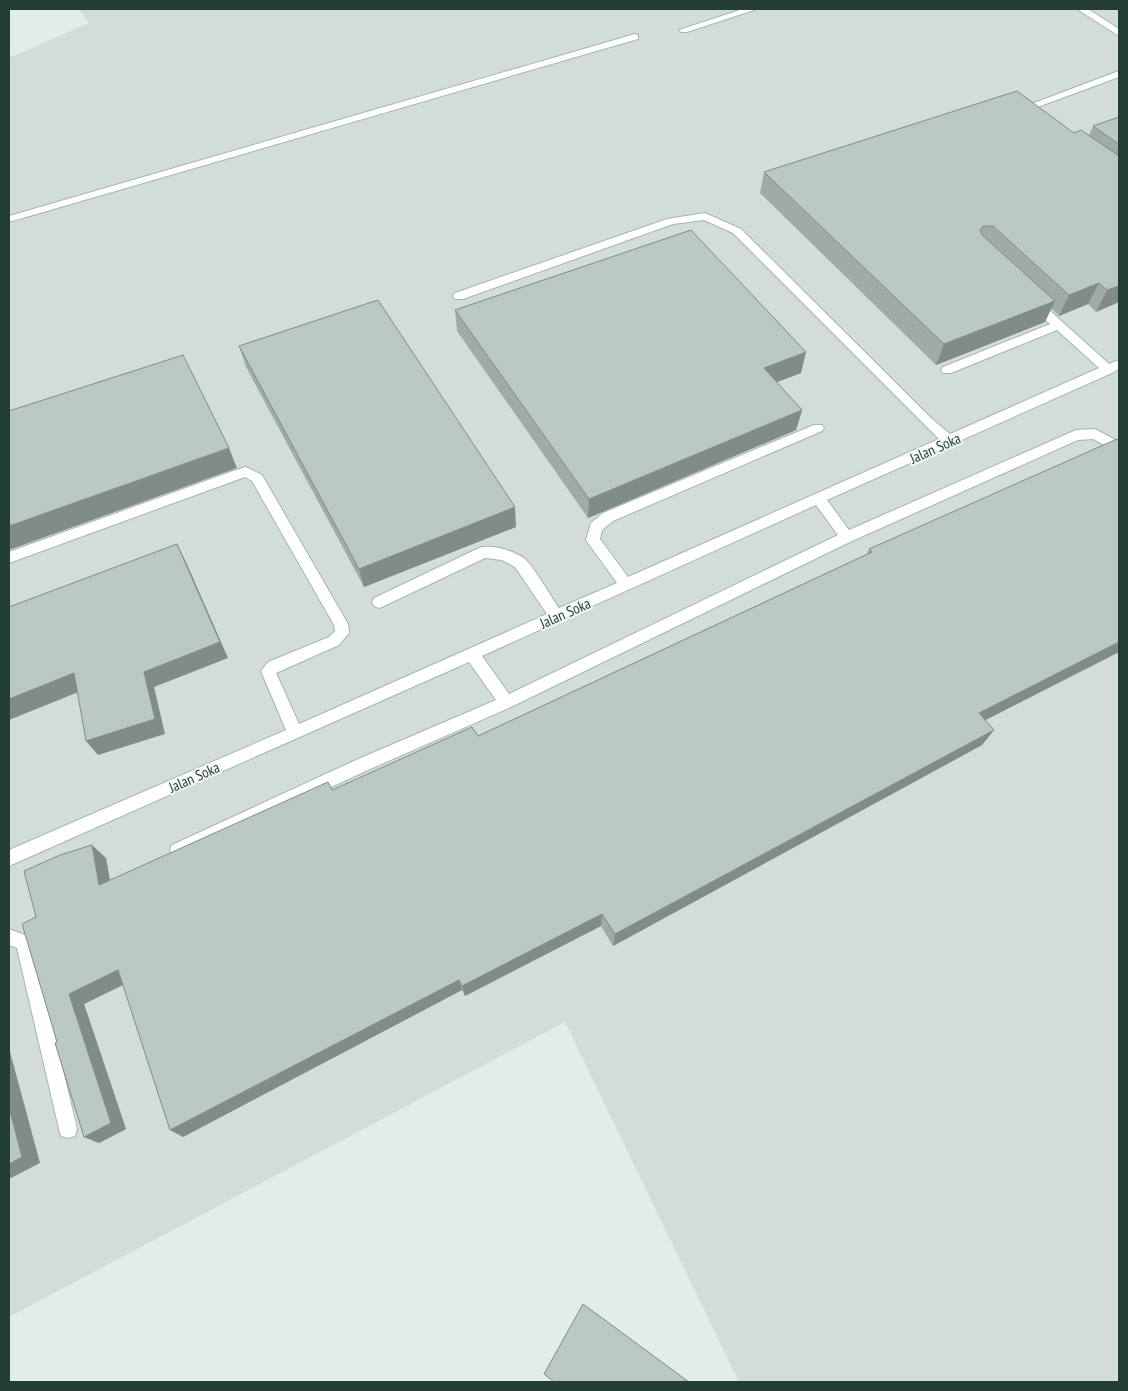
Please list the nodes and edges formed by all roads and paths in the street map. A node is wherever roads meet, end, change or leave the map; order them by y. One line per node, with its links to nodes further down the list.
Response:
1 (752, 9): 3 (street)
2 (1082, 9): 4 (street)
3 (684, 30)
4 (1119, 33)
5 (635, 37): 8 (street)
6 (1119, 74): 7 (street)
7 (1027, 115)
8 (9, 219)
9 (1022, 292): 11 (street)
10 (459, 296): 15 (street)
11 (1059, 324): 12 (street); 13 (street)
12 (1114, 367): 15 (street, Jalan Soka)
13 (947, 370)
14 (818, 428): 20 (street)
15 (950, 441): 17 (street, Jalan Soka)
16 (1119, 448): 18 (street)
17 (820, 499): 18 (street); 20 (street, Jalan Soka)
18 (847, 536): 24 (street)
19 (9, 558): 25 (street)
20 (626, 585): 22 (street, Jalan Soka)
21 (378, 602): 22 (street)
22 (557, 616): 23 (street, Jalan Soka)
23 (472, 654): 24 (street); 25 (street, Jalan Soka)
24 (506, 702): 26 (street)
25 (295, 733): 27 (street, Jalan Soka)
26 (166, 856)
27 (9, 858)
28 (9, 937): 29 (street)
29 (68, 1129)

